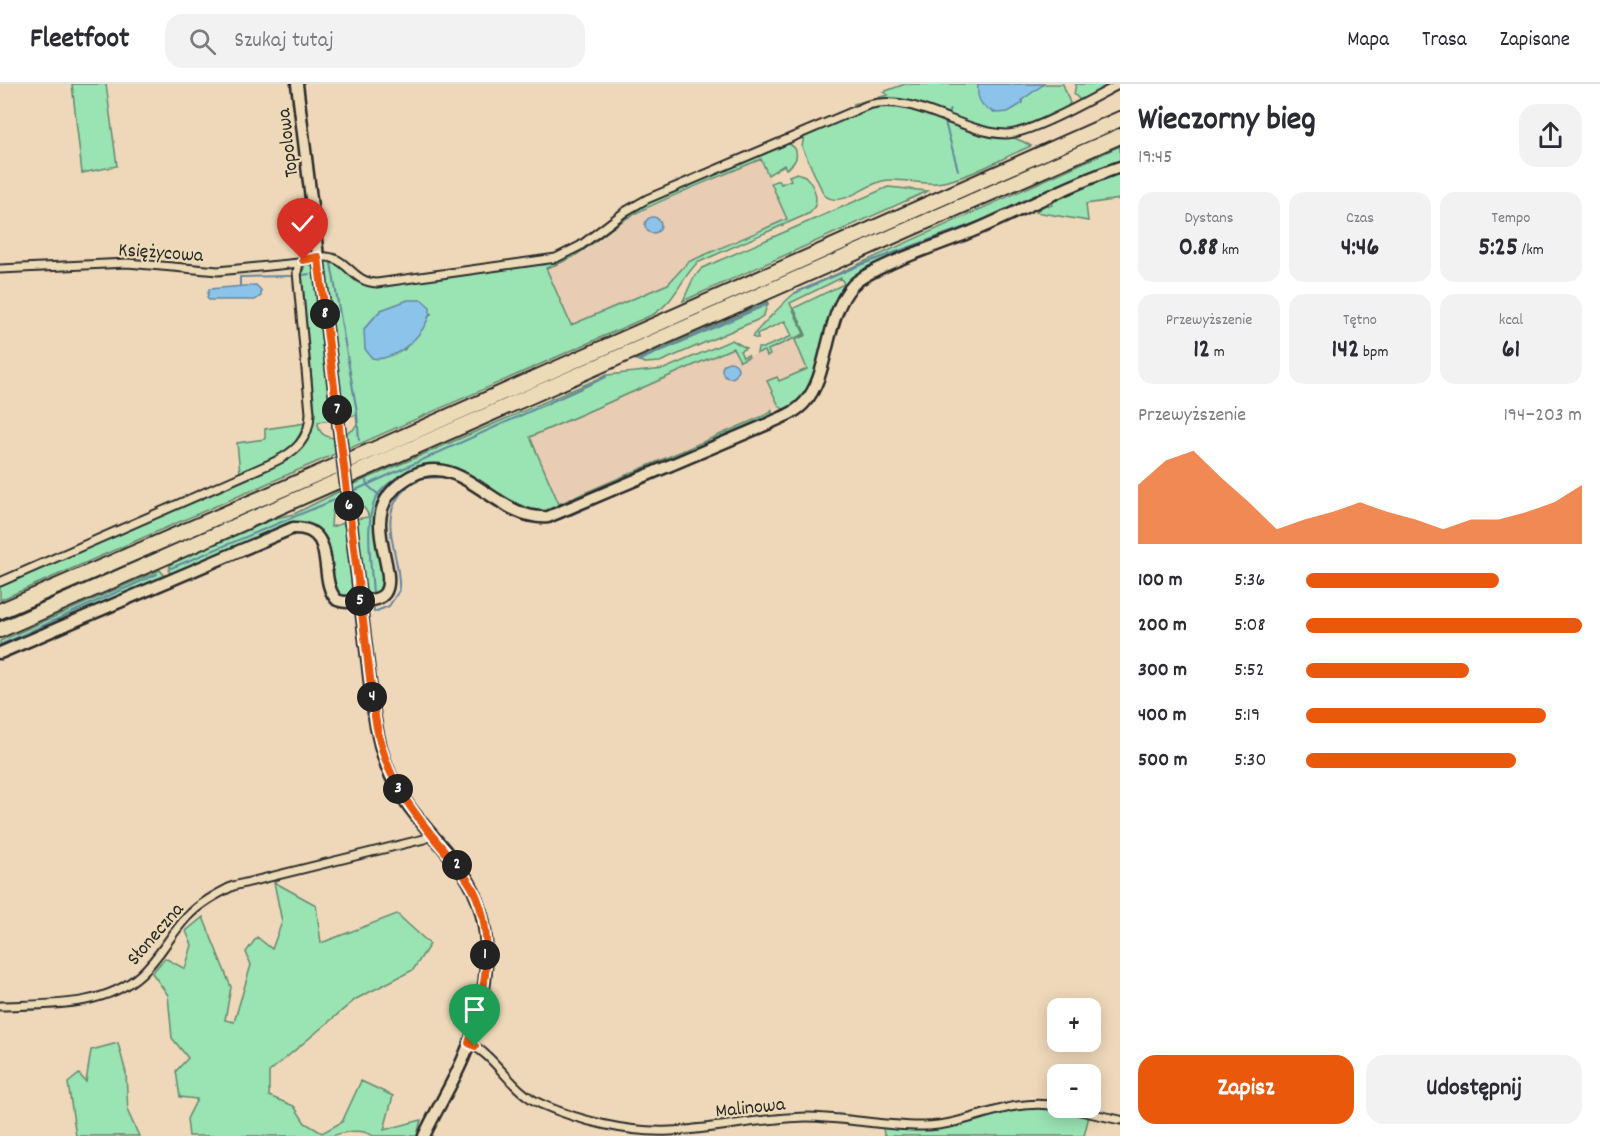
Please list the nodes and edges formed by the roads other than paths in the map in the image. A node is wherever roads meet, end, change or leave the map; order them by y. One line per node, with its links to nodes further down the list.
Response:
1 (297, 84): 6 (street, Topolowa)
2 (1120, 84): 6 (street)
3 (1120, 119): 11 (highway)
4 (1120, 136): 12 (highway)
5 (1120, 167): 10 (street)
6 (318, 257): 7 (street, Księżycowa); 10 (street, Topolowa, bridge)
7 (299, 263): 8 (street, Księżycowa); 9 (street)
8 (0, 269)
9 (0, 582)
10 (360, 601): 13 (street); 14 (street)
11 (0, 611)
12 (0, 630)
13 (0, 653)
14 (432, 835): 15 (street, Słoneczna); 16 (street)
15 (0, 1006)
16 (469, 1043): 17 (street, Malinowa); 20 (street)
17 (1047, 1105)
18 (1101, 1116): 19 (street)
19 (1120, 1120)
20 (424, 1136)

